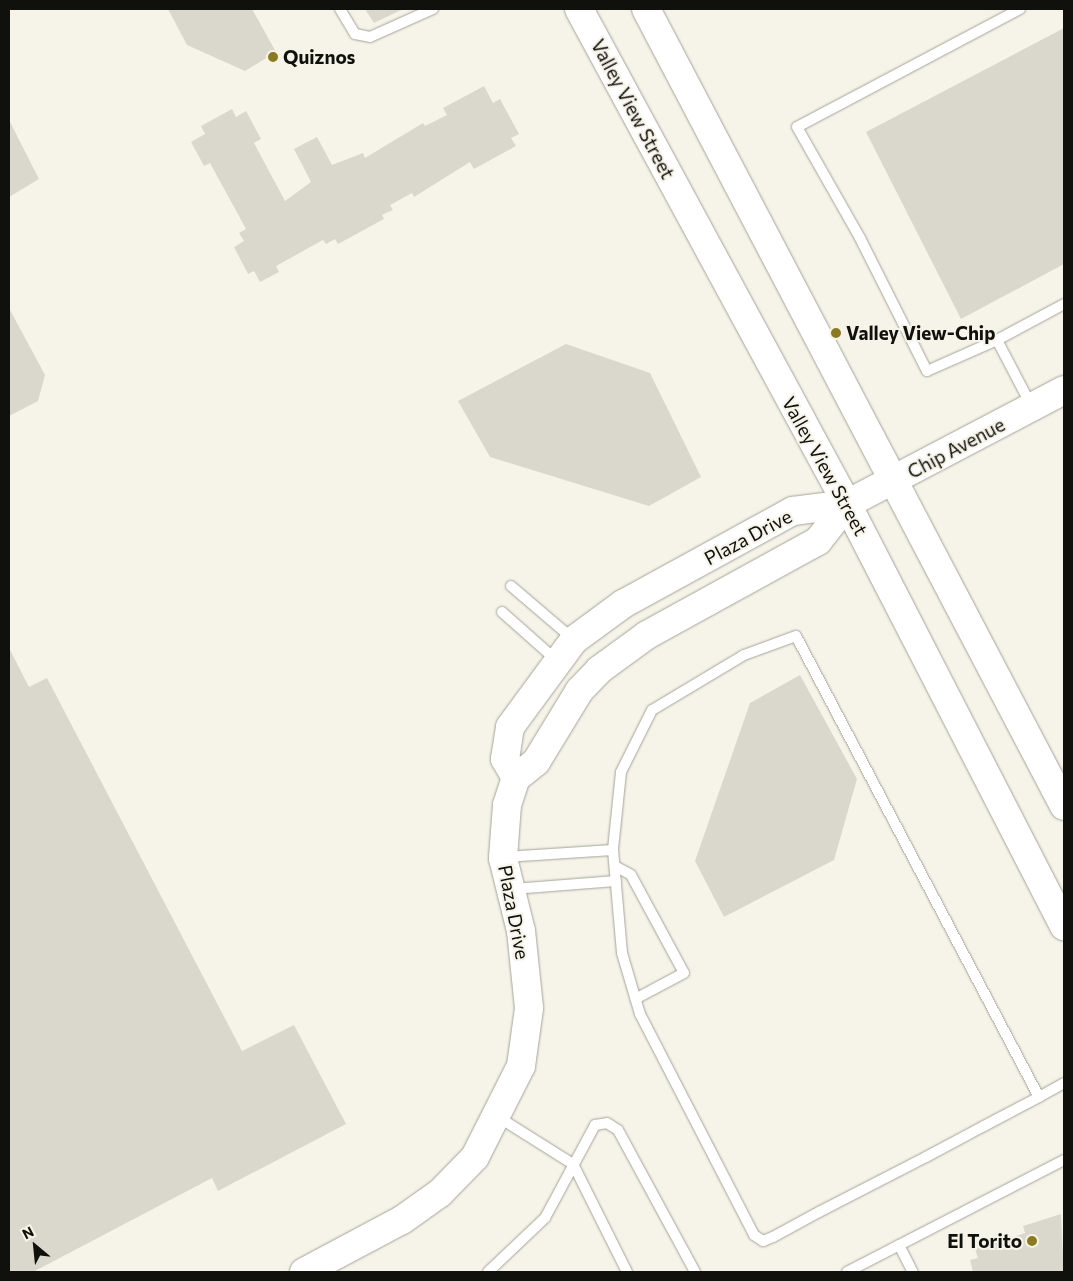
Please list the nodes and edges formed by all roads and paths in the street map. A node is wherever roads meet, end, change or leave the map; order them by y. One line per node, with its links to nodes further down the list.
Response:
1 (340, 9): 2 (lane)
2 (433, 9)
3 (580, 9): 11 (main road, Valley View Street)
4 (646, 9): 10 (main road)
5 (1020, 9): 7 (lane)
6 (1064, 304): 7 (lane)
7 (997, 340): 9 (lane)
8 (1064, 390): 9 (main road, Chip Avenue)
9 (1032, 408): 10 (main road, Chip Avenue)
10 (892, 482): 11 (main road, Chip Avenue); 17 (main road)
11 (847, 504): 14 (main road, Plaza Drive); 16 (main road, Plaza Drive); 23 (main road, Valley View Street)
12 (511, 586): 14 (lane)
13 (502, 612): 15 (lane)
14 (574, 640): 15 (main road, Plaza Drive)
15 (556, 660): 16 (main road, Plaza Drive)
16 (516, 778): 19 (main road, Plaza Drive)
17 (1064, 806)
18 (613, 850): 19 (lane); 20 (lane); 26 (lane)
19 (503, 858): 22 (main road, Plaza Drive)
20 (615, 866): 21 (lane); 24 (lane)
21 (616, 881): 22 (lane); 24 (lane)
22 (509, 890): 27 (main road, Plaza Drive)
23 (1064, 926)
24 (635, 999): 26 (lane)
25 (1064, 1083): 26 (lane)
26 (1039, 1097)
27 (498, 1117): 29 (lane); 31 (main road, Plaza Drive)
28 (1064, 1160): 30 (lane)
29 (573, 1164): 32 (lane); 33 (lane); 34 (lane)
30 (899, 1245): 35 (lane); 36 (lane)
31 (304, 1272)
32 (488, 1272)
33 (627, 1272)
34 (695, 1272)
35 (847, 1272)
36 (913, 1272)

